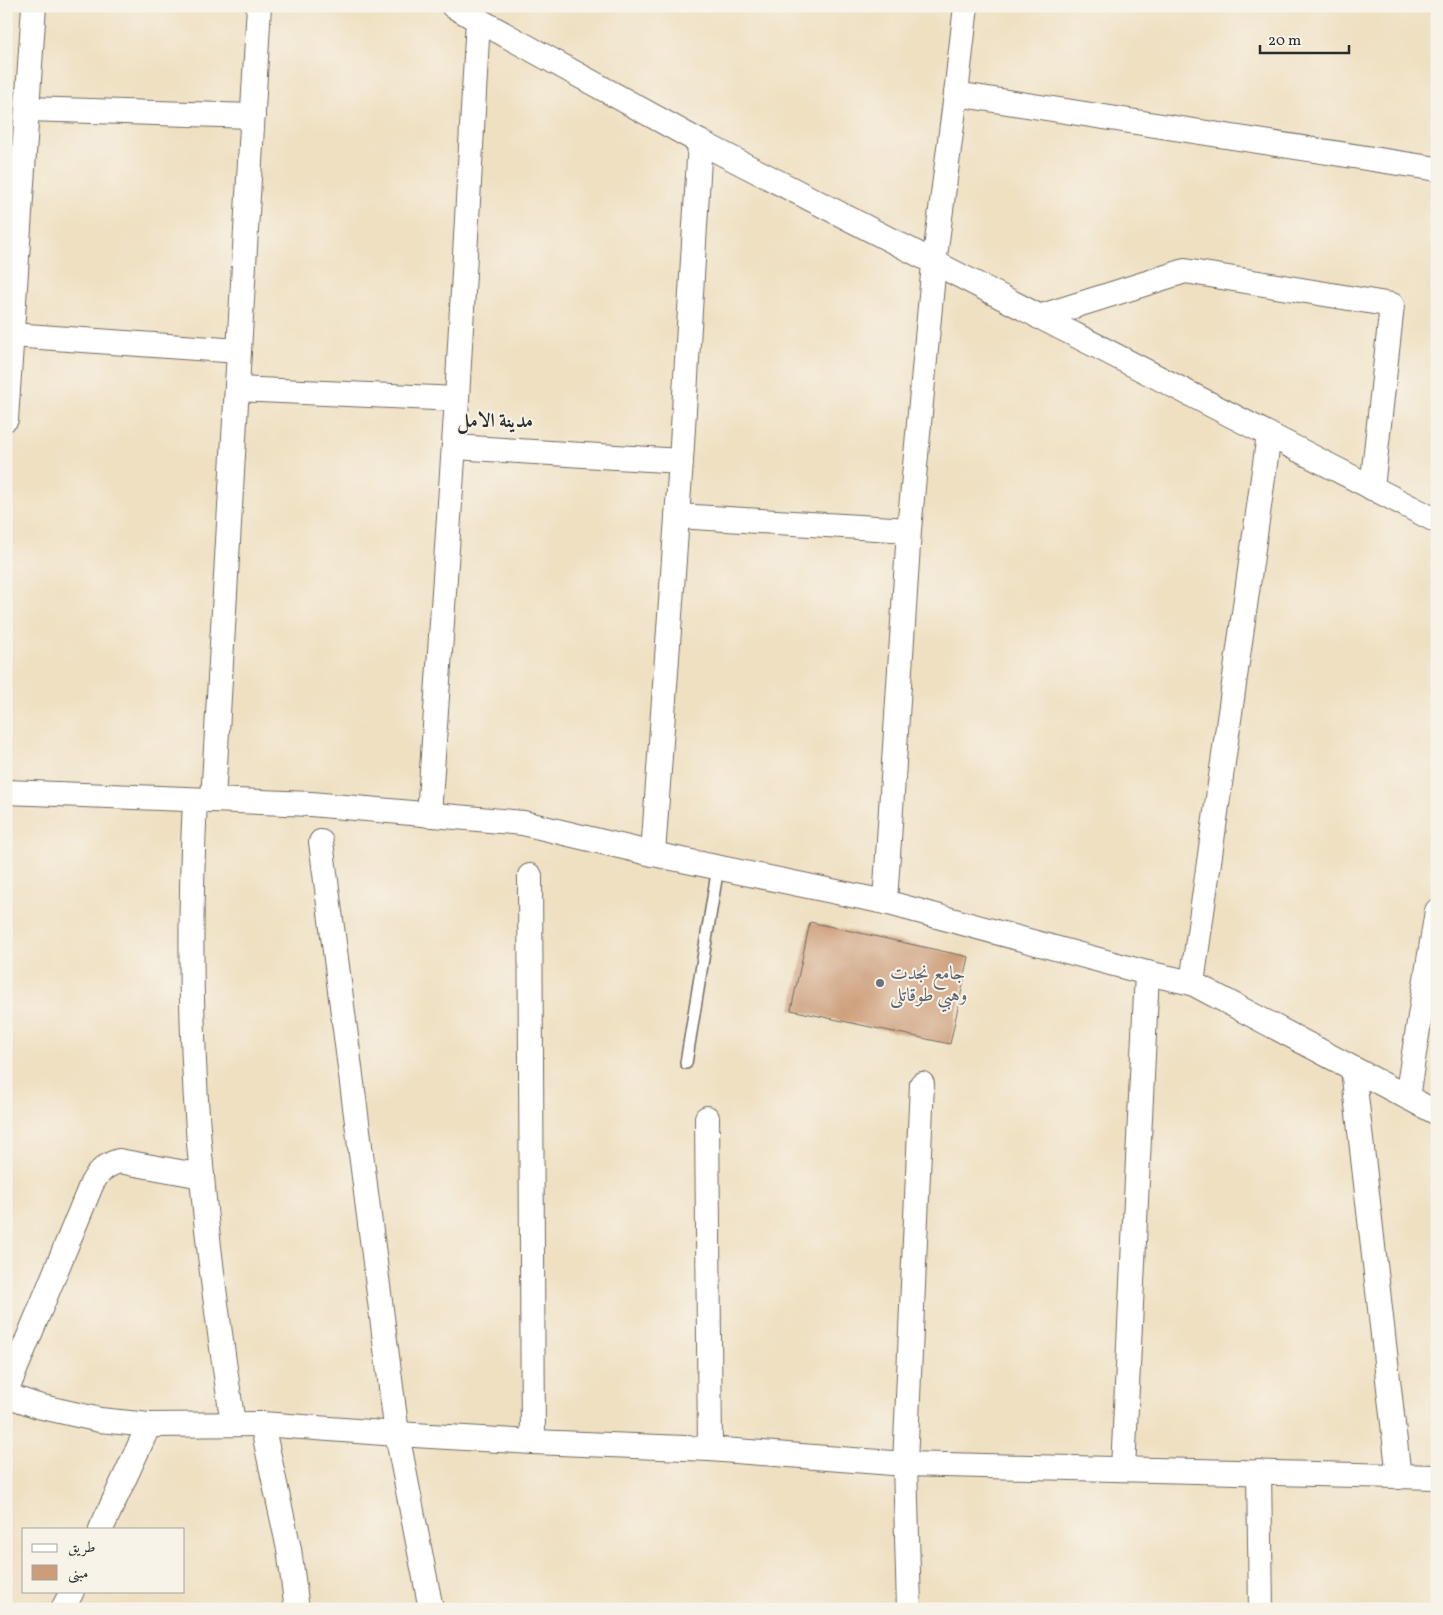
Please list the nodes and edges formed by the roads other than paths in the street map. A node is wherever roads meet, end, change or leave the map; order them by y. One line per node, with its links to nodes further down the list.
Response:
1 (34, 6): 7 (street)
2 (259, 6): 8 (street)
3 (453, 6): 5 (street)
4 (966, 6): 6 (street)
5 (478, 20): 9 (street); 17 (street)
6 (956, 94): 10 (street); 11 (street)
7 (27, 109): 8 (street); 12 (street)
8 (253, 116): 15 (street)
9 (700, 142): 11 (street); 21 (street)
10 (1437, 169)
11 (934, 264): 13 (street); 25 (street)
12 (10, 297): 14 (street)
13 (1039, 317): 19 (street); 22 (street)
14 (12, 335): 15 (street); 18 (street)
15 (239, 351): 16 (street)
16 (236, 389): 17 (street); 27 (street)
17 (457, 399): 20 (street)
18 (6, 418)
19 (1269, 435): 22 (street); 36 (street)
20 (454, 447): 21 (street); 28 (street)
21 (681, 461): 23 (street)
22 (1372, 488): 24 (street)
23 (677, 516): 25 (street); 30 (street)
24 (1437, 521)
25 (909, 530): 33 (street)
26 (6, 792): 27 (street)
27 (204, 800): 28 (street); 43 (street)
28 (429, 815): 30 (street)
29 (321, 842): 48 (street)
30 (654, 854): 31 (street)
31 (718, 867): 33 (street); 37 (lane)
32 (530, 876): 49 (street)
33 (885, 902): 35 (street)
34 (1437, 911): 40 (street)
35 (1147, 973): 36 (street); 52 (street)
36 (1192, 983): 38 (street)
37 (686, 1063)
38 (1353, 1069): 40 (street); 54 (street)
39 (922, 1084): 51 (street)
40 (1407, 1097): 41 (street)
41 (1437, 1113)
42 (707, 1118): 50 (street)
43 (202, 1176): 44 (street); 45 (street)
44 (6, 1393): 47 (street)
45 (234, 1424): 46 (street); 47 (street)
46 (262, 1424): 48 (street); 59 (street)
47 (149, 1425): 56 (street)
48 (397, 1434): 49 (street); 60 (street)
49 (533, 1442): 50 (street)
50 (710, 1449): 51 (street)
51 (905, 1464): 52 (street); 61 (street)
52 (1123, 1470): 53 (street)
53 (1259, 1472): 54 (street); 62 (street)
54 (1399, 1477): 55 (street)
55 (1437, 1477)
56 (100, 1528)
57 (72, 1592): 58 (street)
58 (63, 1609)
59 (298, 1609)
60 (431, 1609)
61 (909, 1609)
62 (1261, 1609)

